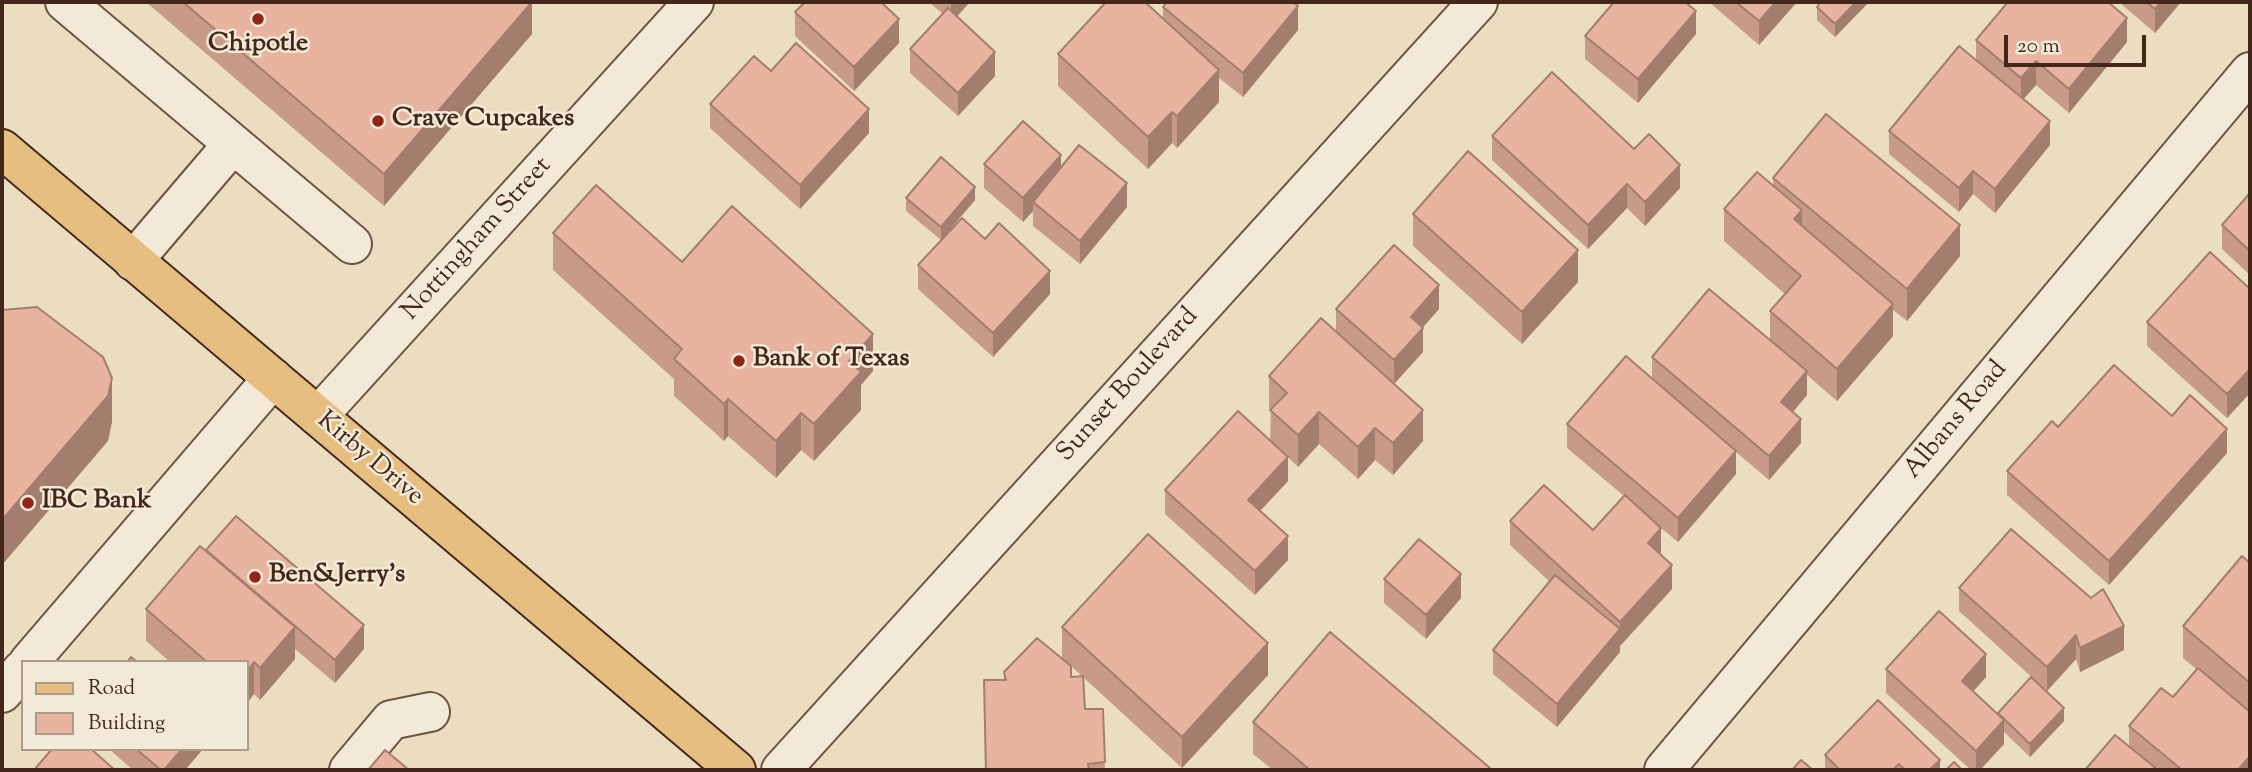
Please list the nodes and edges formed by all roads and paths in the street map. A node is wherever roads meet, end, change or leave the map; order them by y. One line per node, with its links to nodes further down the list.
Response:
1 (65, 2): 5 (street)
2 (694, 2): 10 (street, Nottingham Street)
3 (1478, 2): 17 (street, Sunset Boulevard)
4 (2250, 72): 18 (street, Albans Road)
5 (233, 144): 7 (street); 8 (street)
6 (2, 149): 8 (main road, Kirby Drive)
7 (352, 244)
8 (133, 261): 9 (main road, Kirby Drive)
9 (273, 378): 10 (main road, Kirby Drive); 11 (street)
10 (318, 416): 16 (main road, Kirby Drive)
11 (31, 660)
12 (21, 671): 13 (street)
13 (2, 694)
14 (430, 712): 15 (street)
15 (349, 770)
16 (736, 770)
17 (780, 770)
18 (1664, 770)

